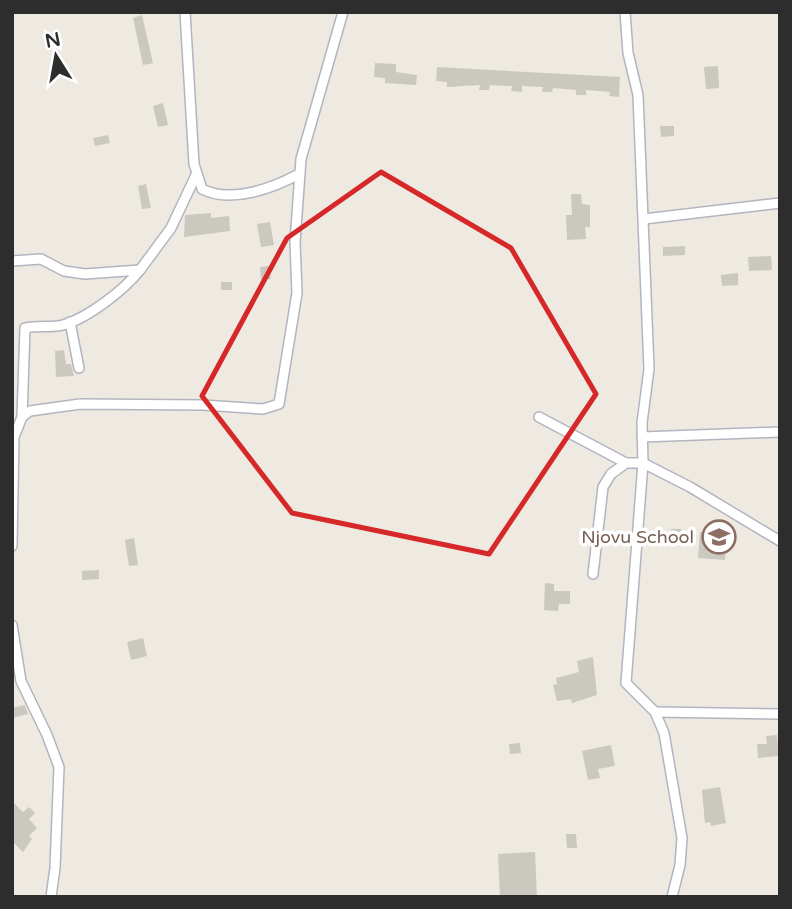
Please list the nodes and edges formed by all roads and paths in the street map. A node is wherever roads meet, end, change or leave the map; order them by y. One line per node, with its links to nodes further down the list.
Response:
1 (185, 12): 5 (street)
2 (343, 12): 4 (street)
3 (625, 12): 7 (street)
4 (299, 174): 5 (street); 12 (street)
5 (196, 175): 9 (street)
6 (780, 202): 7 (street)
7 (644, 219): 15 (street)
8 (12, 261): 9 (street)
9 (140, 270): 10 (street)
10 (70, 322): 11 (street); 12 (street)
11 (79, 368)
12 (22, 417): 19 (street)
13 (539, 417): 16 (street)
14 (780, 432): 15 (street)
15 (642, 437): 17 (street)
16 (626, 463): 17 (street); 20 (street)
17 (643, 463): 18 (street); 22 (street)
18 (780, 541)
19 (12, 546)
20 (593, 574)
21 (12, 625): 24 (street)
22 (655, 712): 23 (street); 25 (street)
23 (780, 714)
24 (51, 897)
25 (672, 897)

